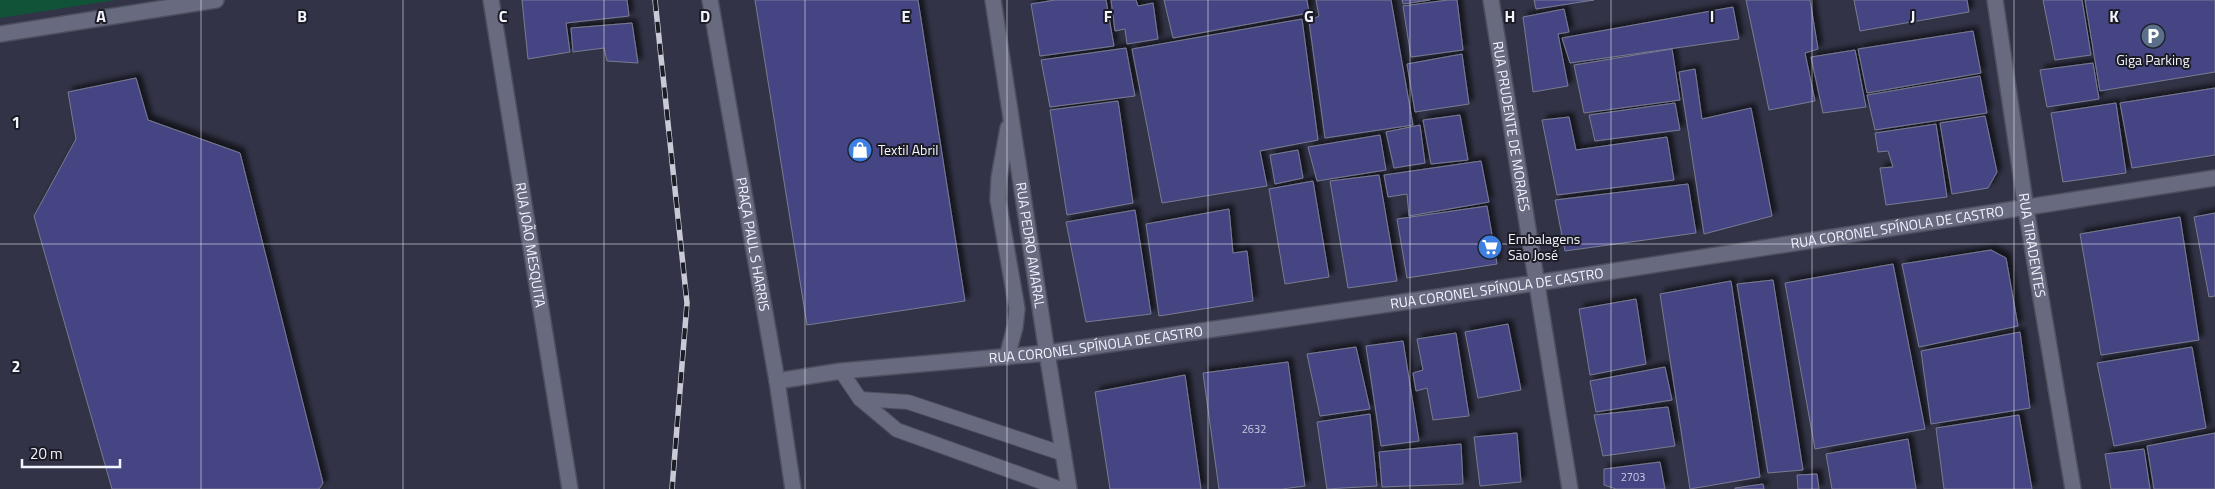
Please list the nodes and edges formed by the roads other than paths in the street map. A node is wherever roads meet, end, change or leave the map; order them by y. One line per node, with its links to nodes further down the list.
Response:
1 (216, 0): 7 (street)
2 (491, 0): 18 (street, RUA JOÃO MESQUITA)
3 (710, 0): 15 (street, PRAÇA PAUL S HARRIS)
4 (993, 0): 8 (street, RUA PEDRO AMARAL)
5 (1491, 0): 11 (street, RUA PRUDENTE DE MORAES)
6 (1995, 0): 10 (street, RUA TIRADENTES)
7 (0, 34)
8 (1011, 114): 12 (street, RUA PEDRO AMARAL); 13 (street)
9 (2215, 178): 10 (street, RUA CORONEL SPÍNOLA DE CASTRO)
10 (2026, 209): 11 (street, RUA CORONEL SPÍNOLA DE CASTRO); 23 (street, RUA TIRADENTES)
11 (1536, 283): 12 (street, RUA CORONEL SPÍNOLA DE CASTRO); 22 (street, RUA PRUDENTE DE MORAES)
12 (1047, 353): 13 (street, RUA CORONEL SPÍNOLA DE CASTRO); 17 (street, RUA PEDRO AMARAL)
13 (1007, 357): 14 (street, RUA CORONEL SPÍNOLA DE CASTRO)
14 (841, 371): 15 (street, RUA CORONEL SPÍNOLA DE CASTRO); 16 (lane)
15 (777, 380): 19 (street, PRAÇA PAUL S HARRIS)
16 (860, 399): 17 (lane); 20 (lane)
17 (1064, 454): 21 (street, RUA PEDRO AMARAL)
18 (570, 489)
19 (793, 489)
20 (1061, 489)
21 (1069, 489)
22 (1570, 489)
23 (2074, 489)

